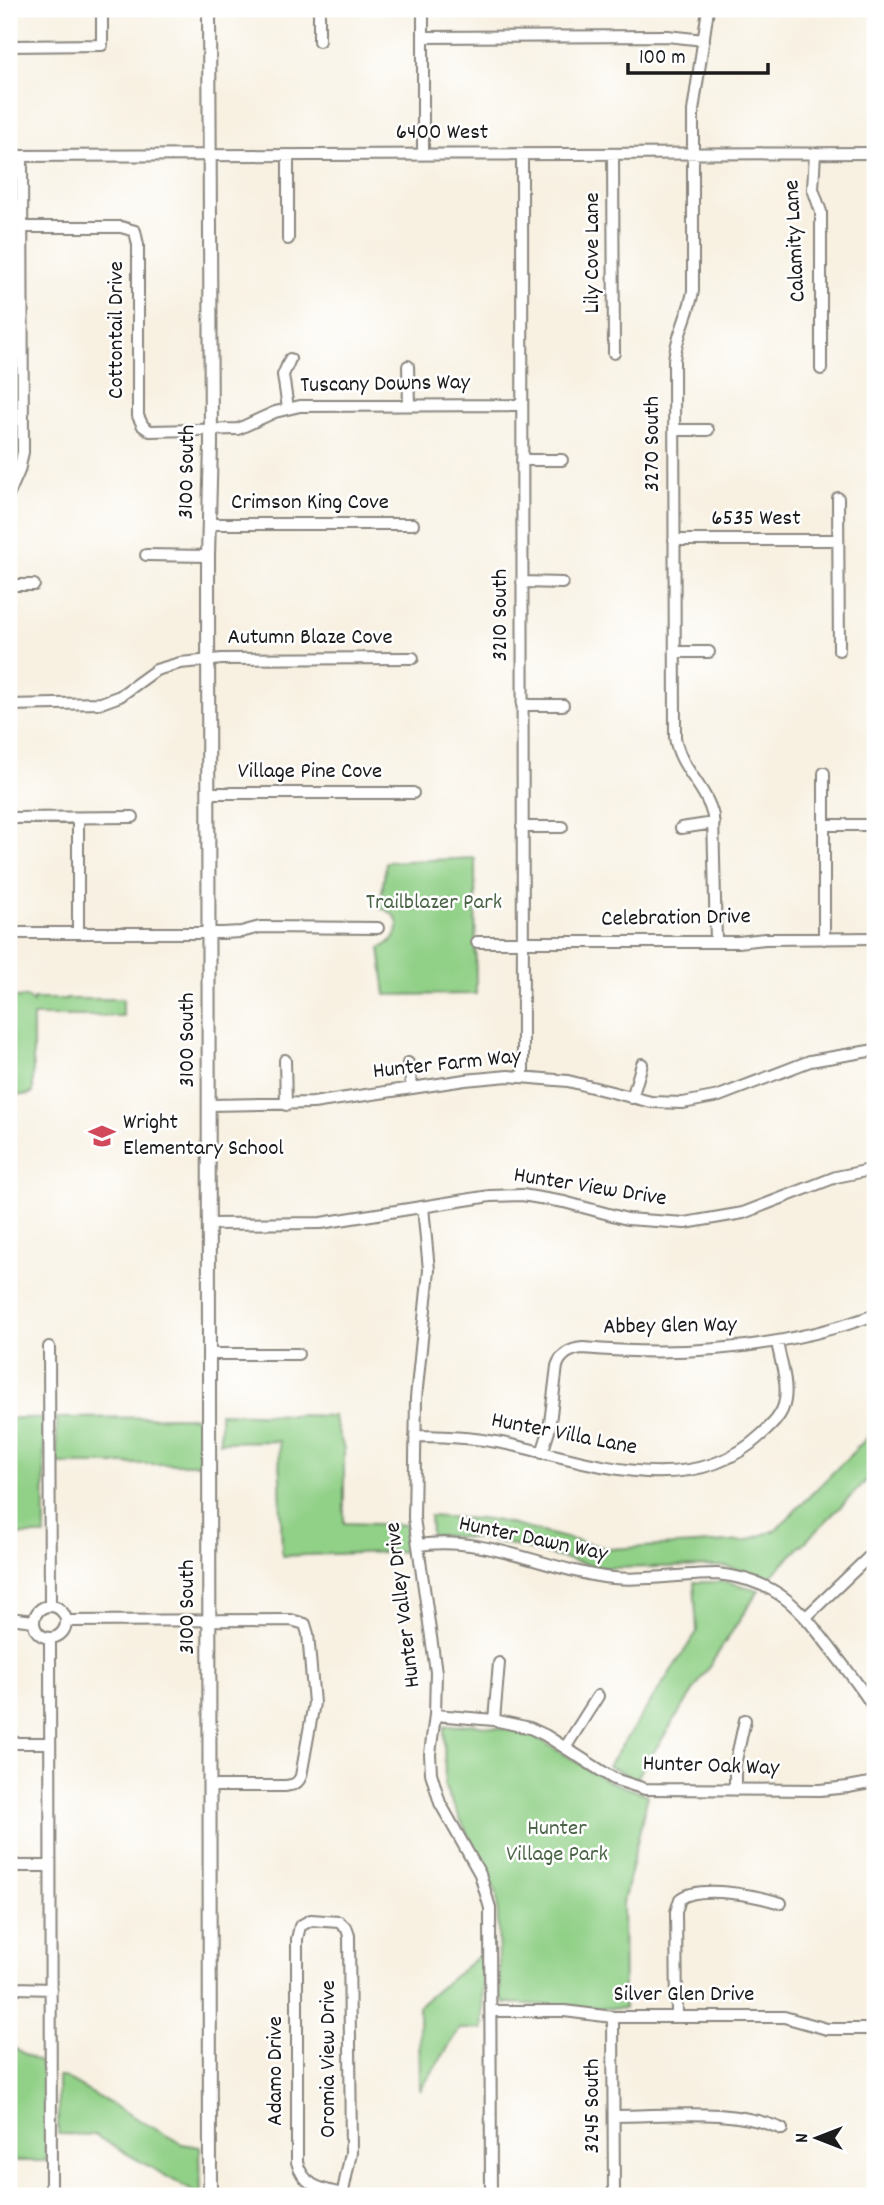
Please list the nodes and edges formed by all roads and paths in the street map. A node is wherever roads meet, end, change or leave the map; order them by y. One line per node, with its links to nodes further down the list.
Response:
1 (102, 9): 11 (street)
2 (209, 9): 17 (main road, 3100 South)
3 (319, 9): 10 (street)
4 (423, 9): 8 (street)
5 (709, 9): 9 (street, 3270 South)
6 (874, 9): 7 (street)
7 (875, 22)
8 (424, 37): 9 (street); 19 (street)
9 (704, 40): 12 (street, 3270 South)
10 (319, 41)
11 (9, 46)
12 (693, 153): 13 (street, 6400 West); 16 (street, 6400 West); 32 (street, 3270 South)
13 (815, 153): 14 (street, 6400 West); 27 (street, Calamity Lane)
14 (875, 153)
15 (522, 154): 16 (street, 6400 West); 19 (street, 6400 West); 29 (street, 3210 South)
16 (613, 154): 24 (street, Lily Cove Lane)
17 (210, 155): 18 (street, 6400 West); 21 (street, 6400 West); 34 (main road, 3100 South)
18 (288, 155): 19 (street, 6400 West); 23 (street)
19 (424, 155)
20 (9, 156): 21 (street, 6400 West)
21 (22, 156): 22 (street)
22 (22, 227): 31 (street, Cottontail Drive); 37 (street)
23 (288, 239)
24 (614, 353)
25 (290, 359): 30 (street)
26 (408, 366): 28 (street)
27 (821, 369)
28 (409, 405): 29 (street, Tuscany Downs Way); 30 (street, Tuscany Downs Way)
29 (522, 405): 35 (street, 3210 South)
30 (288, 408): 34 (street, Tuscany Downs Way)
31 (145, 428): 34 (street, Tuscany Downs Way)
32 (674, 430): 33 (street); 41 (street, 3270 South)
33 (708, 430)
34 (211, 431): 39 (main road, 3100 South)
35 (522, 460): 36 (street); 45 (street, 3210 South)
36 (562, 460)
37 (9, 494)
38 (838, 498): 42 (street)
39 (208, 524): 40 (street, Crimson King Cove); 44 (main road, 3100 South)
40 (413, 524)
41 (674, 540): 42 (street, 6535 West); 50 (street, 3270 South)
42 (838, 540): 49 (street)
43 (146, 555): 44 (street)
44 (208, 556): 53 (main road, 3100 South)
45 (522, 583): 46 (street); 55 (street, 3210 South)
46 (562, 583)
47 (9, 585): 48 (street)
48 (34, 585)
49 (839, 650)
50 (675, 652): 51 (street); 63 (street, 3270 South)
51 (709, 652)
52 (413, 658): 53 (street, Autumn Blaze Cove)
53 (208, 660): 54 (street, Autumn Blaze Cove); 58 (main road, 3100 South)
54 (9, 705)
55 (522, 705): 56 (street); 66 (street, 3210 South)
56 (563, 705)
57 (824, 773): 64 (street)
58 (208, 793): 59 (street, Village Pine Cove); 72 (main road, 3100 South)
59 (413, 793)
60 (133, 817): 62 (street)
61 (9, 818): 62 (street)
62 (78, 818): 71 (street)
63 (714, 823): 68 (street); 77 (street)
64 (824, 825): 65 (street); 74 (street)
65 (875, 825)
66 (523, 827): 67 (street); 76 (street, 3210 South)
67 (562, 827)
68 (681, 828)
69 (378, 928): 72 (street)
70 (9, 933): 71 (street)
71 (78, 933): 72 (street)
72 (208, 933): 85 (main road, 3100 South)
73 (875, 938): 74 (street, Celebration Drive)
74 (824, 939): 77 (street, Celebration Drive)
75 (477, 942): 76 (street, Celebration Drive)
76 (523, 942): 77 (street, Celebration Drive); 82 (street, 3210 South)
77 (716, 942)
78 (875, 1050): 84 (street, Hunter Farm Way)
79 (285, 1060): 86 (street)
80 (408, 1063): 83 (street)
81 (642, 1064): 84 (street)
82 (523, 1076): 83 (street, Hunter Farm Way); 84 (street, Hunter Farm Way)
83 (412, 1088): 86 (street, Hunter Farm Way)
84 (632, 1098)
85 (209, 1105): 86 (street, Hunter Farm Way); 89 (main road, 3100 South)
86 (286, 1105)
87 (875, 1169): 88 (street, Hunter View Drive)
88 (423, 1207): 89 (street, Hunter View Drive); 95 (street, Hunter Valley Drive)
89 (209, 1224): 93 (main road, 3100 South)
90 (875, 1315): 91 (street, Abbey Glen Way)
91 (777, 1342): 96 (street, Abbey Glen Way); 96 (street, Hunter Villa Lane)
92 (50, 1347): 99 (street)
93 (209, 1354): 94 (street); 102 (main road, 3100 South)
94 (298, 1354)
95 (415, 1436): 96 (street, Hunter Villa Lane); 97 (street, Hunter Valley Drive)
96 (542, 1453)
97 (418, 1545): 100 (street, Hunter Dawn Way); 110 (street, Hunter Valley Drive)
98 (875, 1551): 100 (street)
99 (50, 1606): 103 (street); 104 (street)
100 (806, 1617): 107 (street, Hunter Dawn Way)
101 (9, 1618): 103 (street)
102 (209, 1620): 104 (street); 117 (main road, 3100 South); 117 (street)
103 (34, 1621): 105 (street)
104 (66, 1621): 105 (street)
105 (50, 1638): 114 (street)
106 (499, 1663): 111 (street)
107 (871, 1694): 109 (street, Hunter Dawn Way)
108 (598, 1696): 115 (street)
109 (875, 1710)
110 (436, 1714): 111 (street, Hunter Oak Way); 125 (street, Hunter Valley Drive)
111 (494, 1720): 115 (street, Hunter Oak Way)
112 (745, 1720): 118 (street)
113 (9, 1741): 114 (street)
114 (50, 1743): 120 (street)
115 (565, 1748): 118 (street, Hunter Oak Way)
116 (875, 1782): 118 (street, Hunter Oak Way)
117 (210, 1786): 133 (main road, 3100 South)
118 (735, 1790)
119 (9, 1863): 120 (street)
120 (50, 1866): 124 (street)
121 (781, 1903): 127 (street)
122 (305, 1922): 131 (street, Adamo Drive); 131 (street, Oromia View Drive)
123 (9, 1986): 124 (street)
124 (51, 1989): 132 (street)
125 (491, 2011): 126 (street, Silver Glen Drive); 134 (street, Hunter Valley Drive)
126 (614, 2017): 127 (street, Silver Glen Drive); 129 (street, 3245 South)
127 (677, 2017): 128 (street, Silver Glen Drive)
128 (875, 2029)
129 (614, 2116): 130 (street); 135 (street, 3245 South)
130 (782, 2129)
131 (342, 2195)
132 (51, 2196)
133 (210, 2196)
134 (491, 2196)
135 (614, 2196)

